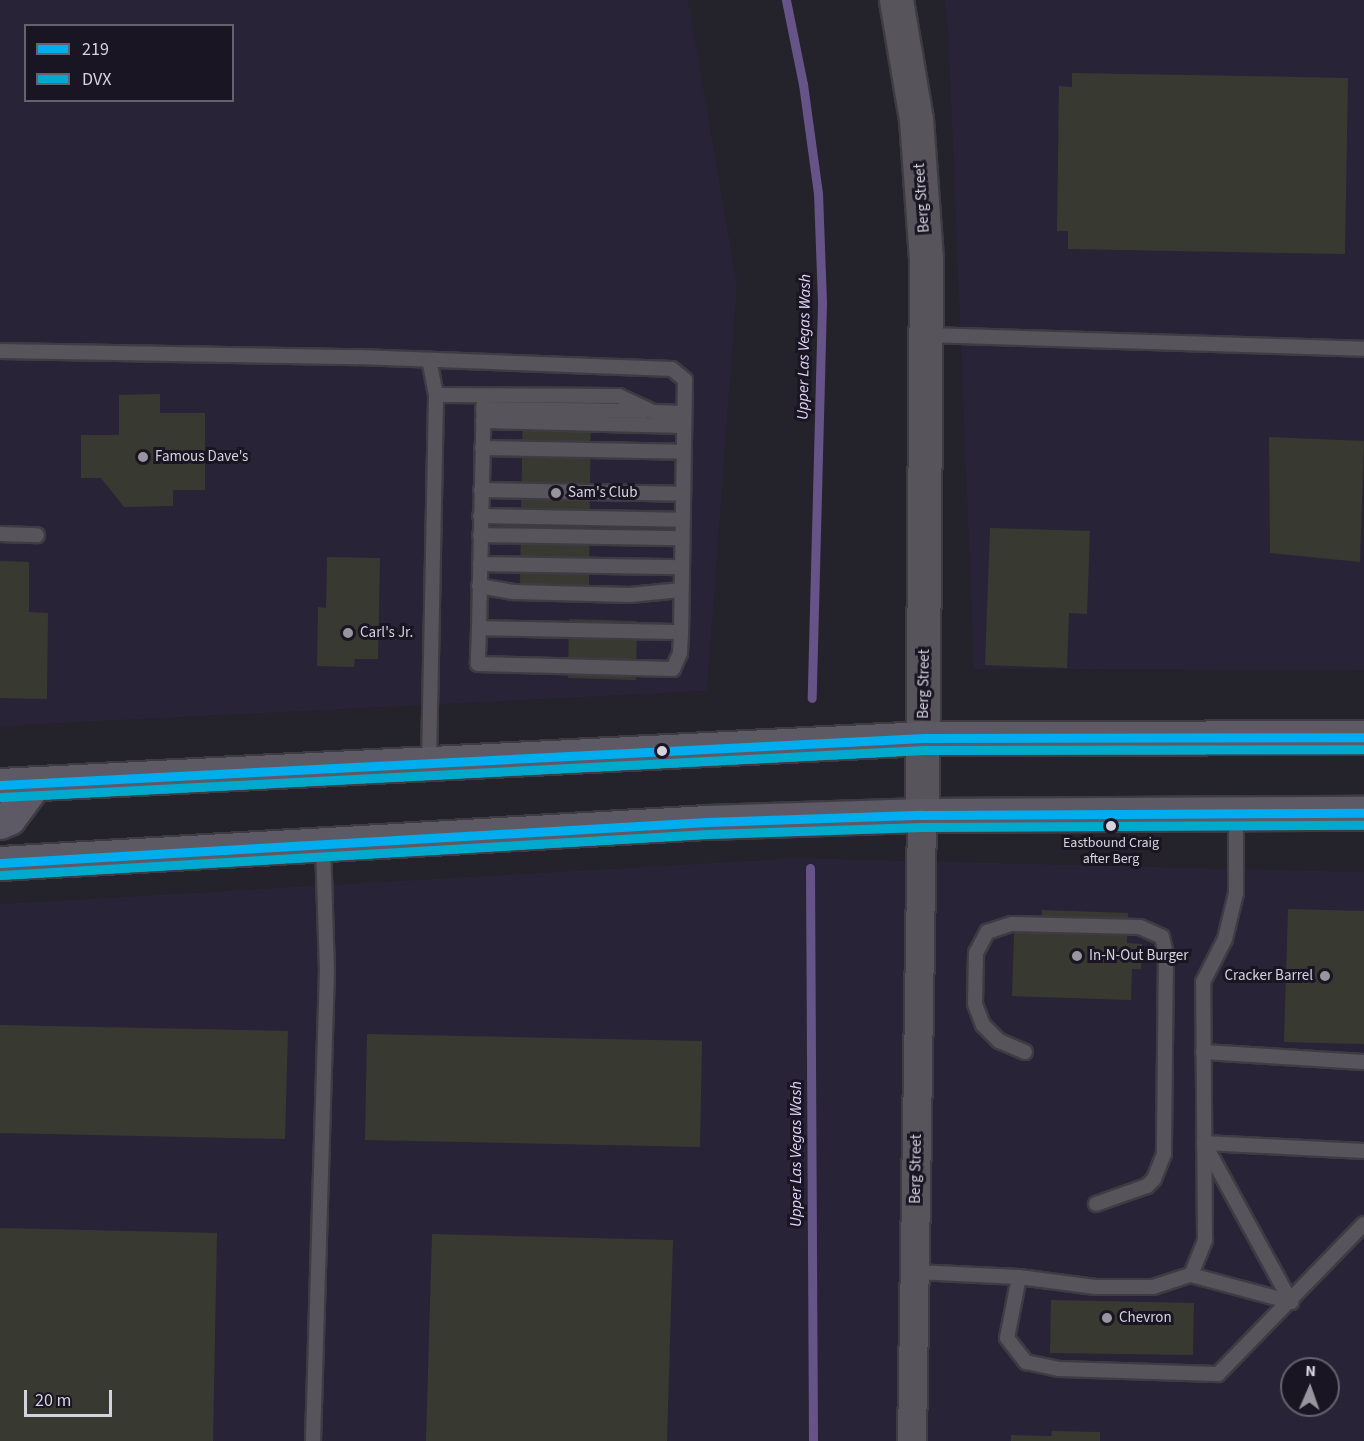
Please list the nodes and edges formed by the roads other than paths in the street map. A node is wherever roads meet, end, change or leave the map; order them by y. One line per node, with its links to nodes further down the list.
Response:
1 (896, 0): 2 (street, Berg Street)
2 (927, 334): 3 (lane); 26 (street, Berg Street)
3 (1364, 349)
4 (0, 351): 5 (lane)
5 (429, 360): 6 (lane); 8 (lane)
6 (436, 395): 7 (lane); 27 (lane)
7 (483, 409): 8 (lane); 8 (lane); 9 (lane)
8 (684, 419): 10 (lane)
9 (482, 448): 10 (lane); 11 (lane)
10 (683, 452): 12 (lane)
11 (481, 490): 12 (lane); 13 (lane)
12 (682, 494): 14 (lane)
13 (480, 516): 14 (lane); 17 (lane)
14 (681, 520): 18 (lane)
15 (0, 534): 16 (lane)
16 (37, 535)
17 (480, 535): 18 (lane); 19 (lane)
18 (681, 538): 20 (lane)
19 (480, 564): 20 (lane); 21 (lane)
20 (681, 567): 22 (lane)
21 (479, 589): 22 (lane); 23 (lane)
22 (681, 590): 24 (lane)
23 (478, 628): 24 (lane); 24 (lane)
24 (681, 632)
25 (1364, 737): 26 (main road)
26 (924, 738): 27 (main road); 32 (street, Berg Street)
27 (429, 763): 28 (main road)
28 (34, 784): 29 (main road); 33 (main road)
29 (0, 785)
30 (1236, 812): 31 (main road); 32 (main road); 37 (lane)
31 (1364, 813)
32 (922, 815): 34 (main road); 43 (street, Berg Street)
33 (0, 822)
34 (323, 845): 35 (main road); 47 (lane)
35 (0, 863)
36 (1025, 1052): 41 (lane)
37 (1203, 1052): 38 (lane); 39 (lane)
38 (1364, 1062)
39 (1204, 1143): 40 (lane); 44 (lane); 46 (lane)
40 (1364, 1151)
41 (1096, 1204)
42 (1364, 1224): 46 (lane)
43 (915, 1272): 45 (lane); 48 (street, Berg Street)
44 (1191, 1275): 45 (lane); 46 (lane)
45 (1019, 1277): 46 (lane)
46 (1291, 1302)
47 (313, 1441)
48 (912, 1441)

